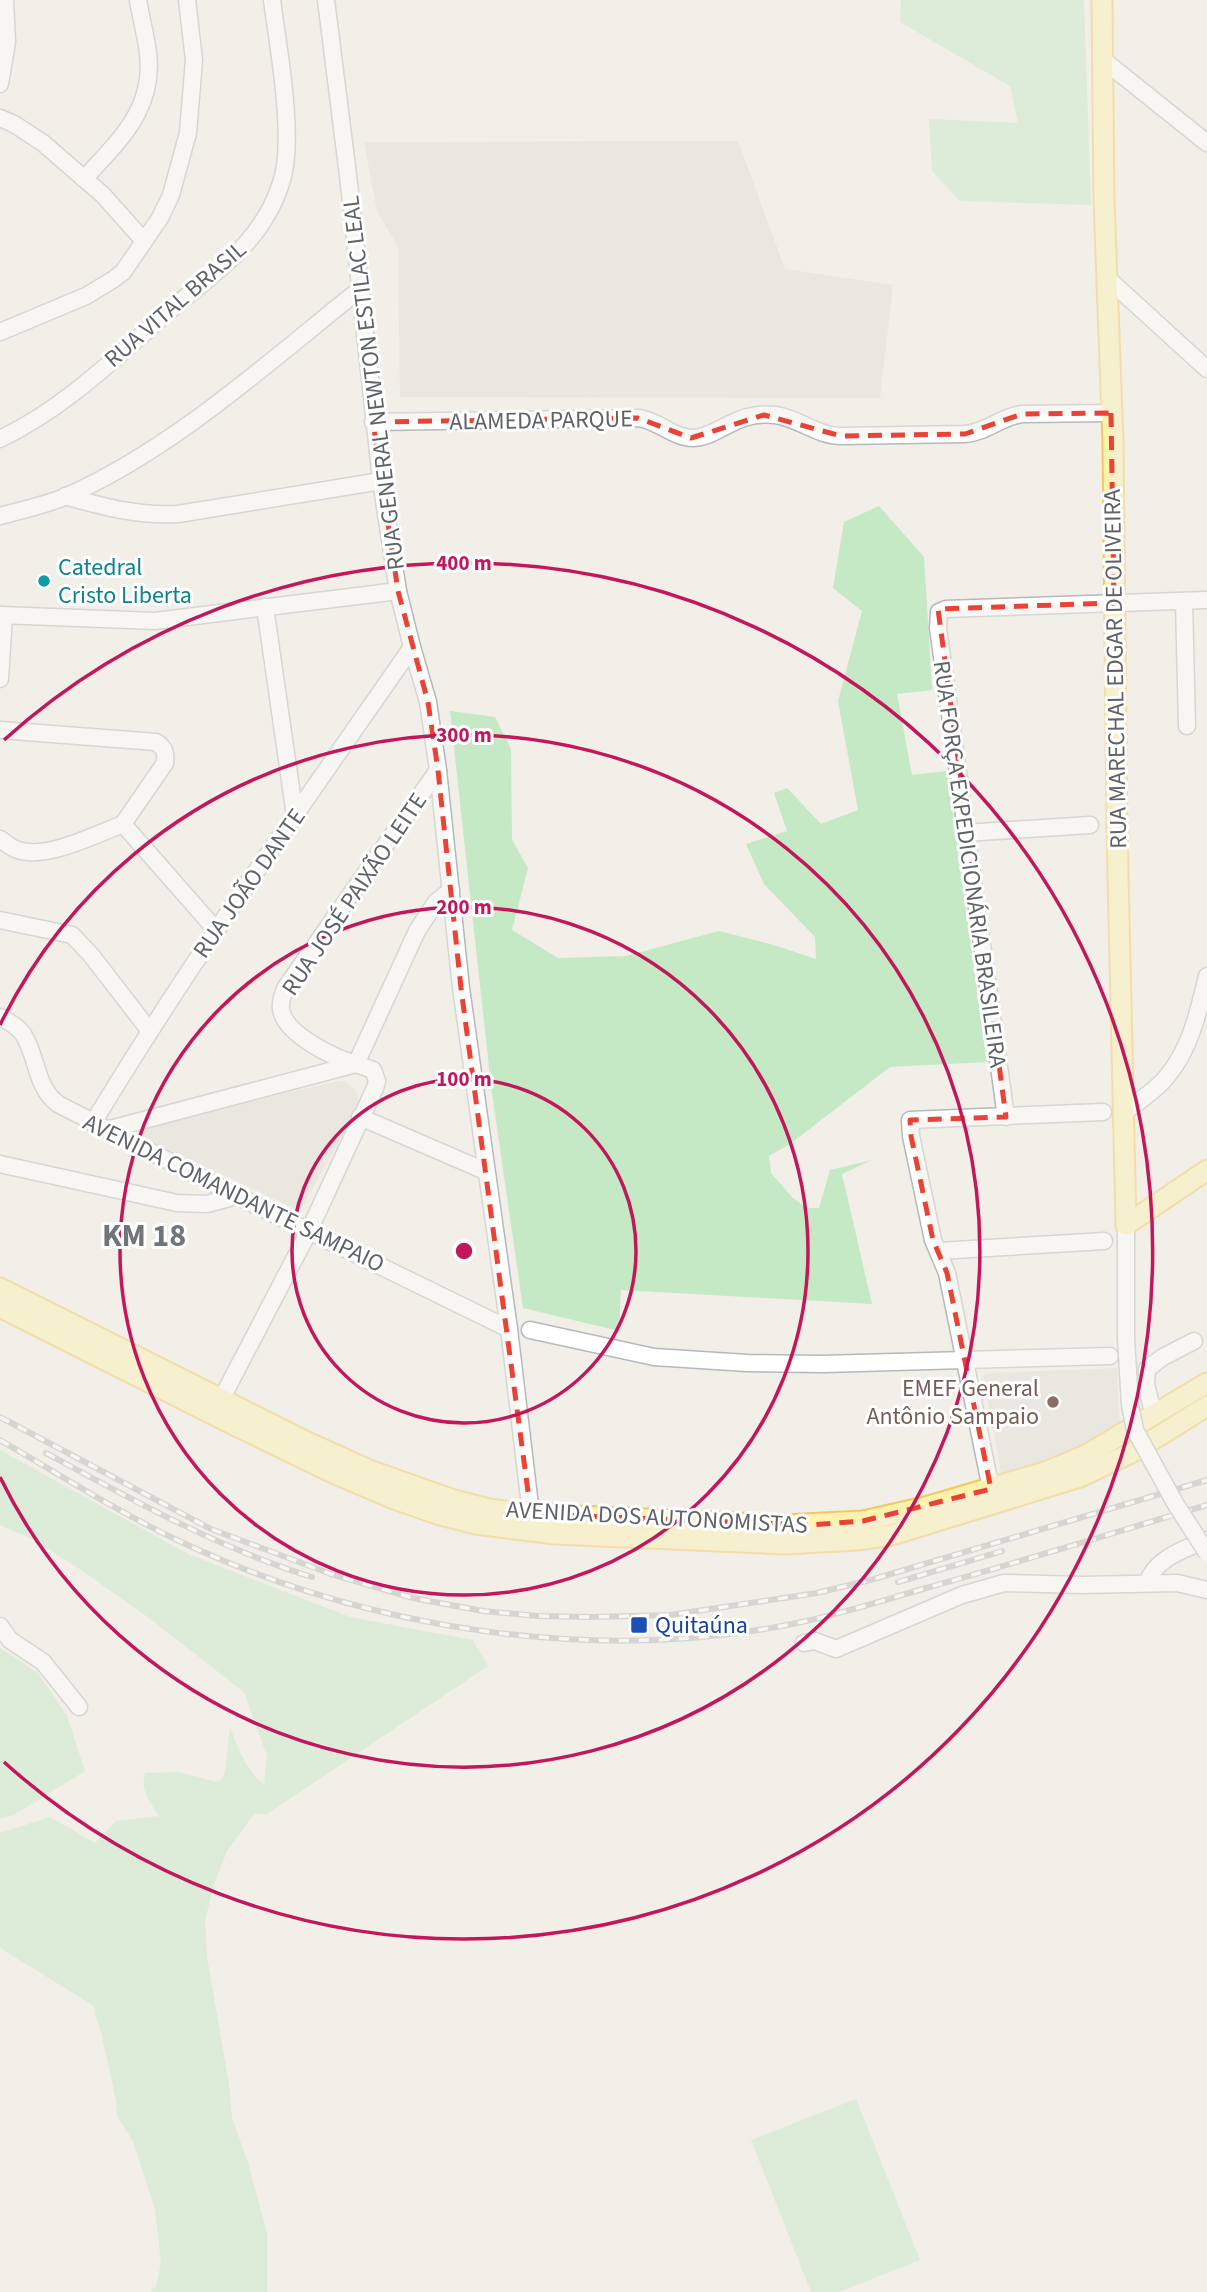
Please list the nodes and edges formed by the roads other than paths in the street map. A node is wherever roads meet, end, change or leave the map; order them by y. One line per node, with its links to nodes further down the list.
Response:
1 (6, 0): 7 (street); 9 (street)
2 (138, 0): 12 (street)
3 (187, 0): 13 (street)
4 (272, 0): 20 (street, RUA VITAL BRASIL)
5 (326, 0): 15 (street, RUA GENERAL NEWTON ESTILAC LEAL)
6 (1102, 0): 8 (main road, RUA MARECHAL EDGAR DE OLIVEIRA)
7 (0, 1)
8 (1109, 71): 11 (street); 14 (main road, RUA MARECHAL EDGAR DE OLIVEIRA)
9 (0, 85)
10 (0, 118): 12 (street)
11 (1207, 143)
12 (84, 179): 13 (street)
13 (144, 242): 16 (street)
14 (1106, 277): 17 (street); 18 (main road, RUA MARECHAL EDGAR DE OLIVEIRA)
15 (359, 290): 19 (street, RUA GENERAL NEWTON ESTILAC LEAL); 22 (street)
16 (0, 332)
17 (1207, 369)
18 (1111, 413): 19 (street, ALAMEDA PARQUE); 27 (main road, RUA MARECHAL EDGAR DE OLIVEIRA)
19 (373, 422): 21 (street, RUA GENERAL NEWTON ESTILAC LEAL)
20 (0, 439)
21 (381, 481): 22 (street); 24 (street, RUA GENERAL NEWTON ESTILAC LEAL)
22 (65, 496): 23 (street)
23 (0, 516)
24 (398, 590): 28 (street); 30 (street, RUA GENERAL NEWTON ESTILAC LEAL)
25 (1207, 600): 26 (street)
26 (1184, 601): 27 (street); 32 (street)
27 (1114, 603): 38 (street, RUA FORÇA EXPEDICIONÁRIA BRASILEIRA); 47 (main road, RUA MARECHAL EDGAR DE OLIVEIRA)
28 (265, 607): 29 (street); 35 (street)
29 (2, 615): 31 (street)
30 (412, 647): 34 (street, RUA GENERAL NEWTON ESTILAC LEAL); 35 (street, RUA JOÃO DANTE)
31 (0, 679)
32 (1186, 726)
33 (0, 730): 36 (street)
34 (438, 770): 40 (street, RUA GENERAL NEWTON ESTILAC LEAL); 46 (street, RUA JOSÉ PAIXÃO LEITE)
35 (295, 816): 42 (street, RUA JOÃO DANTE)
36 (123, 824): 39 (street); 42 (street)
37 (1090, 825): 38 (street)
38 (965, 832): 48 (street, RUA FORÇA EXPEDICIONÁRIA BRASILEIRA)
39 (0, 839)
40 (451, 890): 46 (street); 54 (street, RUA GENERAL NEWTON ESTILAC LEAL)
41 (0, 920): 45 (street)
42 (216, 930): 45 (street, RUA JOÃO DANTE)
43 (1207, 976): 47 (street)
44 (0, 1017): 50 (street, AVENIDA COMANDANTE SAMPAIO)
45 (149, 1030): 50 (street, RUA JOÃO DANTE)
46 (356, 1064): 49 (street); 51 (street)
47 (1113, 1113): 48 (street); 56 (main road, RUA MARECHAL EDGAR DE OLIVEIRA)
48 (1006, 1116): 59 (street)
49 (360, 1117): 54 (street); 57 (street)
50 (93, 1123): 51 (street, AVENIDA COMANDANTE SAMPAIO)
51 (110, 1129): 55 (street, AVENIDA COMANDANTE SAMPAIO)
52 (0, 1164): 55 (street)
53 (1207, 1170): 56 (main road)
54 (485, 1171): 62 (street, RUA GENERAL NEWTON ESTILAC LEAL)
55 (237, 1196): 57 (street, AVENIDA COMANDANTE SAMPAIO)
56 (1126, 1225): 75 (street, RUA MARECHAL EDGAR DE OLIVEIRA, bridge)
57 (309, 1231): 62 (street, AVENIDA COMANDANTE SAMPAIO); 68 (street)
58 (1104, 1241): 59 (street)
59 (939, 1251): 66 (street)
60 (0, 1288): 68 (main road, AVENIDA DOS AUTONOMISTAS)
61 (0, 1307): 69 (main road, AVENIDA DOS AUTONOMISTAS)
62 (509, 1329): 73 (street, RUA GENERAL NEWTON ESTILAC LEAL)
63 (530, 1330): 66 (street)
64 (1194, 1341): 71 (street)
65 (1110, 1356): 66 (street)
66 (966, 1361): 72 (street)
67 (1207, 1382): 71 (main road, AVENIDA DOS AUTONOMISTAS)
68 (222, 1398): 69 (main road); 73 (main road, AVENIDA DOS AUTONOMISTAS)
69 (194, 1405): 70 (main road, AVENIDA DOS AUTONOMISTAS)
70 (1207, 1406)
71 (1154, 1415): 72 (main road, AVENIDA DOS AUTONOMISTAS)
72 (991, 1489): 73 (main road, AVENIDA DOS AUTONOMISTAS)
73 (531, 1514)
74 (1207, 1540): 76 (street)
75 (1207, 1553)
76 (1147, 1583): 77 (street); 79 (street)
77 (1207, 1590)
78 (0, 1626): 80 (street)
79 (804, 1643)
80 (79, 1707)

